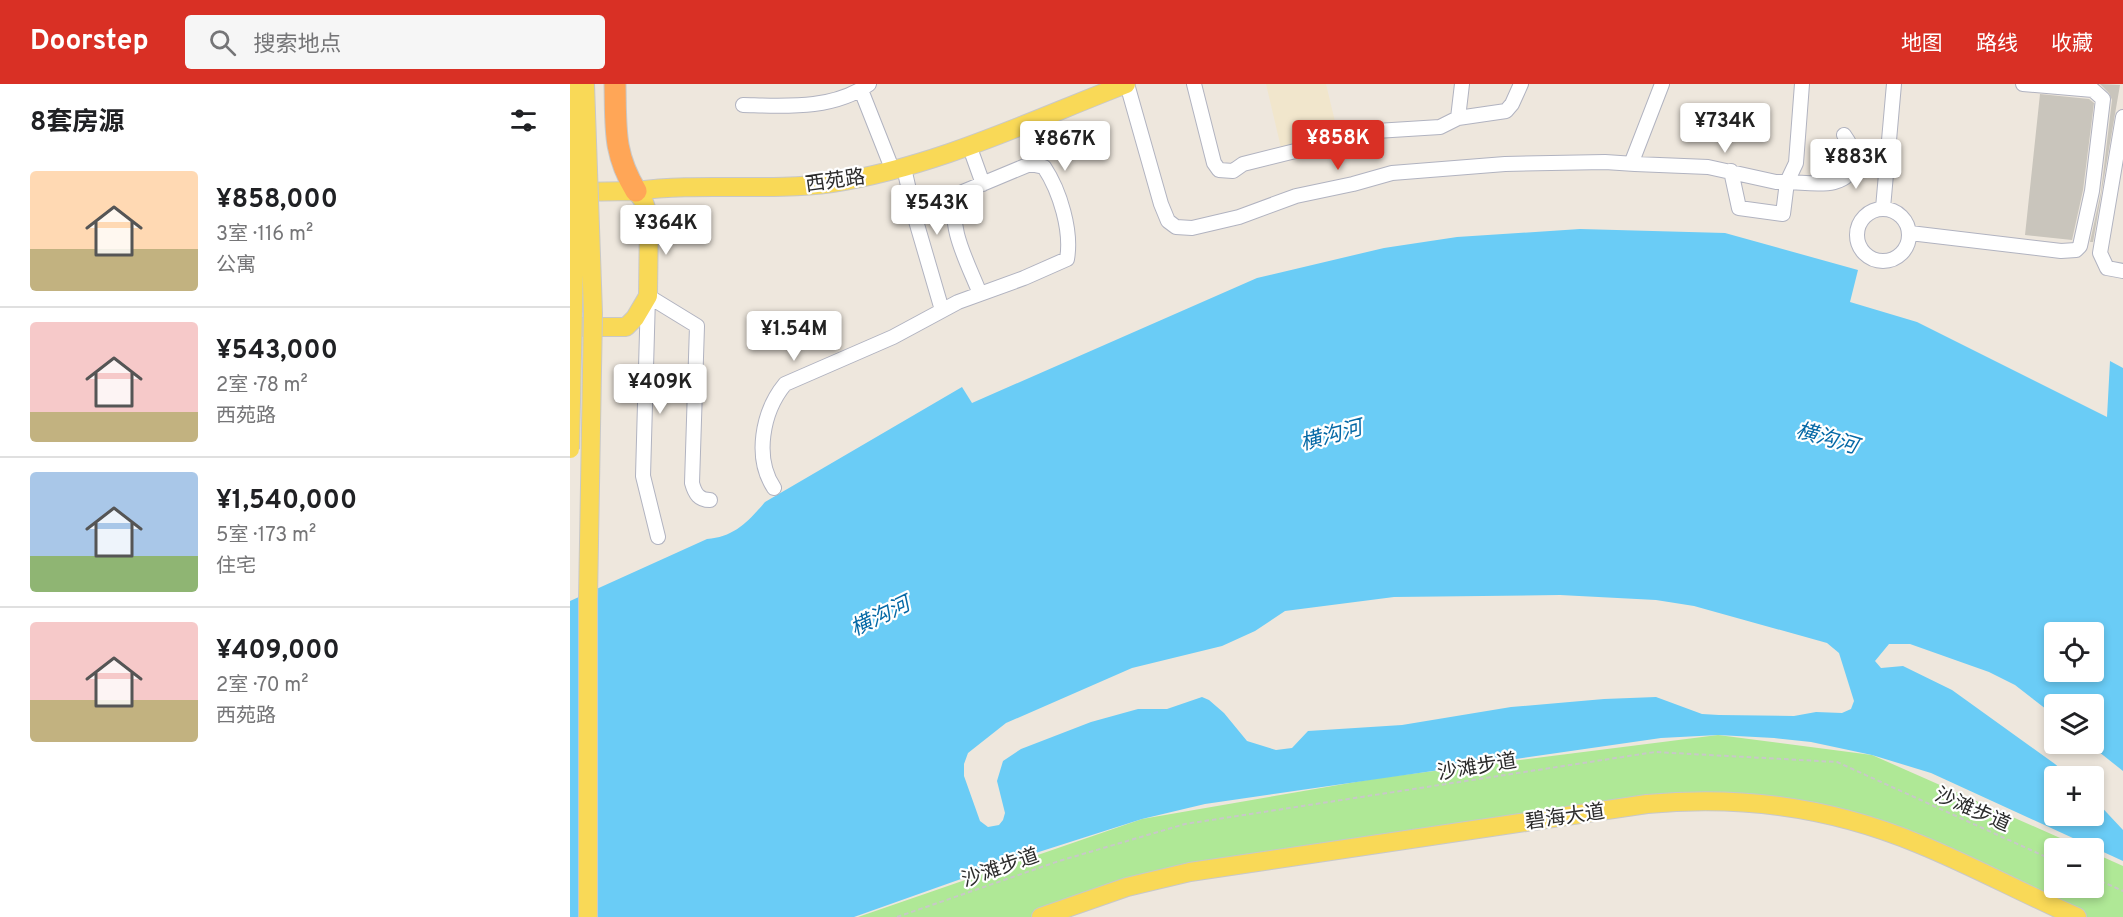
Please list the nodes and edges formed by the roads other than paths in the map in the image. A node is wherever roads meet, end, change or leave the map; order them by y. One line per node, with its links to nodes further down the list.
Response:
1 (571, 84): 32 (main road, bridge)
2 (585, 84): 37 (main road, bridge)
3 (615, 84): 23 (highway)
4 (1127, 84): 17 (main road, 西苑路); 18 (street)
5 (1194, 84): 15 (street)
6 (1462, 84): 15 (street)
7 (1521, 84): 15 (street)
8 (1662, 84): 18 (street)
9 (1802, 84): 21 (street)
10 (1894, 84): 25 (street)
11 (2024, 84): 26 (street)
12 (865, 87): 13 (street); 19 (street)
13 (743, 105)
14 (2123, 117): 27 (street)
15 (1458, 118)
16 (1844, 135): 21 (street)
17 (969, 145): 19 (main road, 西苑路); 22 (street)
18 (1635, 164): 20 (street)
19 (898, 169): 23 (main road, 西苑路); 30 (street)
20 (1731, 171): 21 (street); 21 (street)
21 (1787, 182)
22 (983, 184): 28 (street); 28 (street)
23 (636, 191): 24 (main road, 西苑路); 29 (main road)
24 (570, 192)
25 (1883, 208): 26 (street); 26 (street)
26 (1910, 233)
27 (2123, 271)
28 (980, 294): 30 (street)
29 (648, 296): 31 (main road); 34 (street); 35 (street)
30 (942, 310): 33 (street)
31 (570, 327)
32 (570, 449)
33 (774, 488)
34 (710, 500)
35 (658, 537)
36 (1067, 914): 38 (main road, 碧海大道); 39 (main road, 碧海大道); 40 (main road, 碧海大道)
37 (588, 917)
38 (1041, 917)
39 (2061, 917)
40 (2077, 917)

